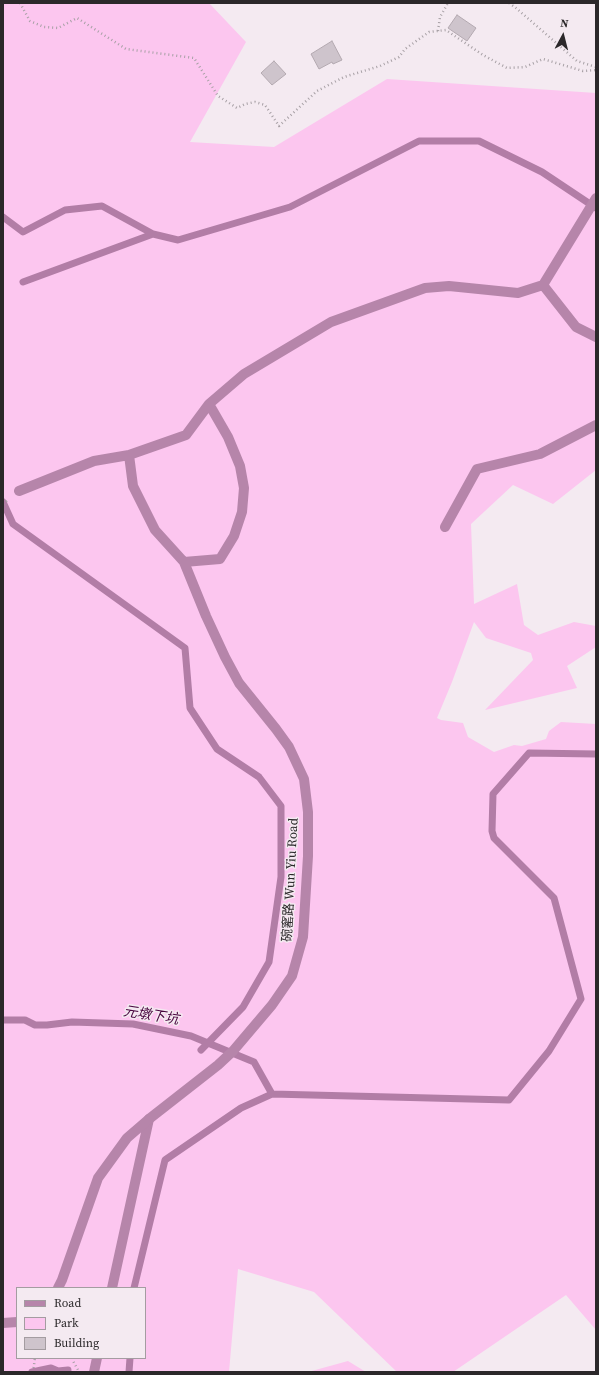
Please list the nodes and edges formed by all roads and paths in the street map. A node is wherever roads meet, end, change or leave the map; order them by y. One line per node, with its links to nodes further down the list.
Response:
1 (20, 3): 4 (path)
2 (448, 3): 4 (path)
3 (509, 3): 5 (path)
4 (438, 31): 6 (path)
5 (596, 67)
6 (596, 70)
7 (596, 198): 8 (street)
8 (543, 285): 9 (street); 10 (street)
9 (596, 337)
10 (209, 404): 12 (street); 15 (street)
11 (596, 425): 14 (street)
12 (129, 455): 13 (street); 15 (street, 碗窰路 Wun Yiu Road)
13 (19, 491)
14 (445, 527)
15 (184, 562): 16 (street, 碗窰路 Wun Yiu Road)
16 (149, 1119): 17 (street, 碗窰路 Wun Yiu Road); 18 (street)
17 (58, 1287)
18 (112, 1287)
19 (16, 1322): 20 (street)
20 (3, 1323)
21 (35, 1359): 24 (path)
22 (73, 1359): 25 (path)
23 (97, 1359): 26 (street)
24 (33, 1372)
25 (78, 1372)
26 (94, 1372)

